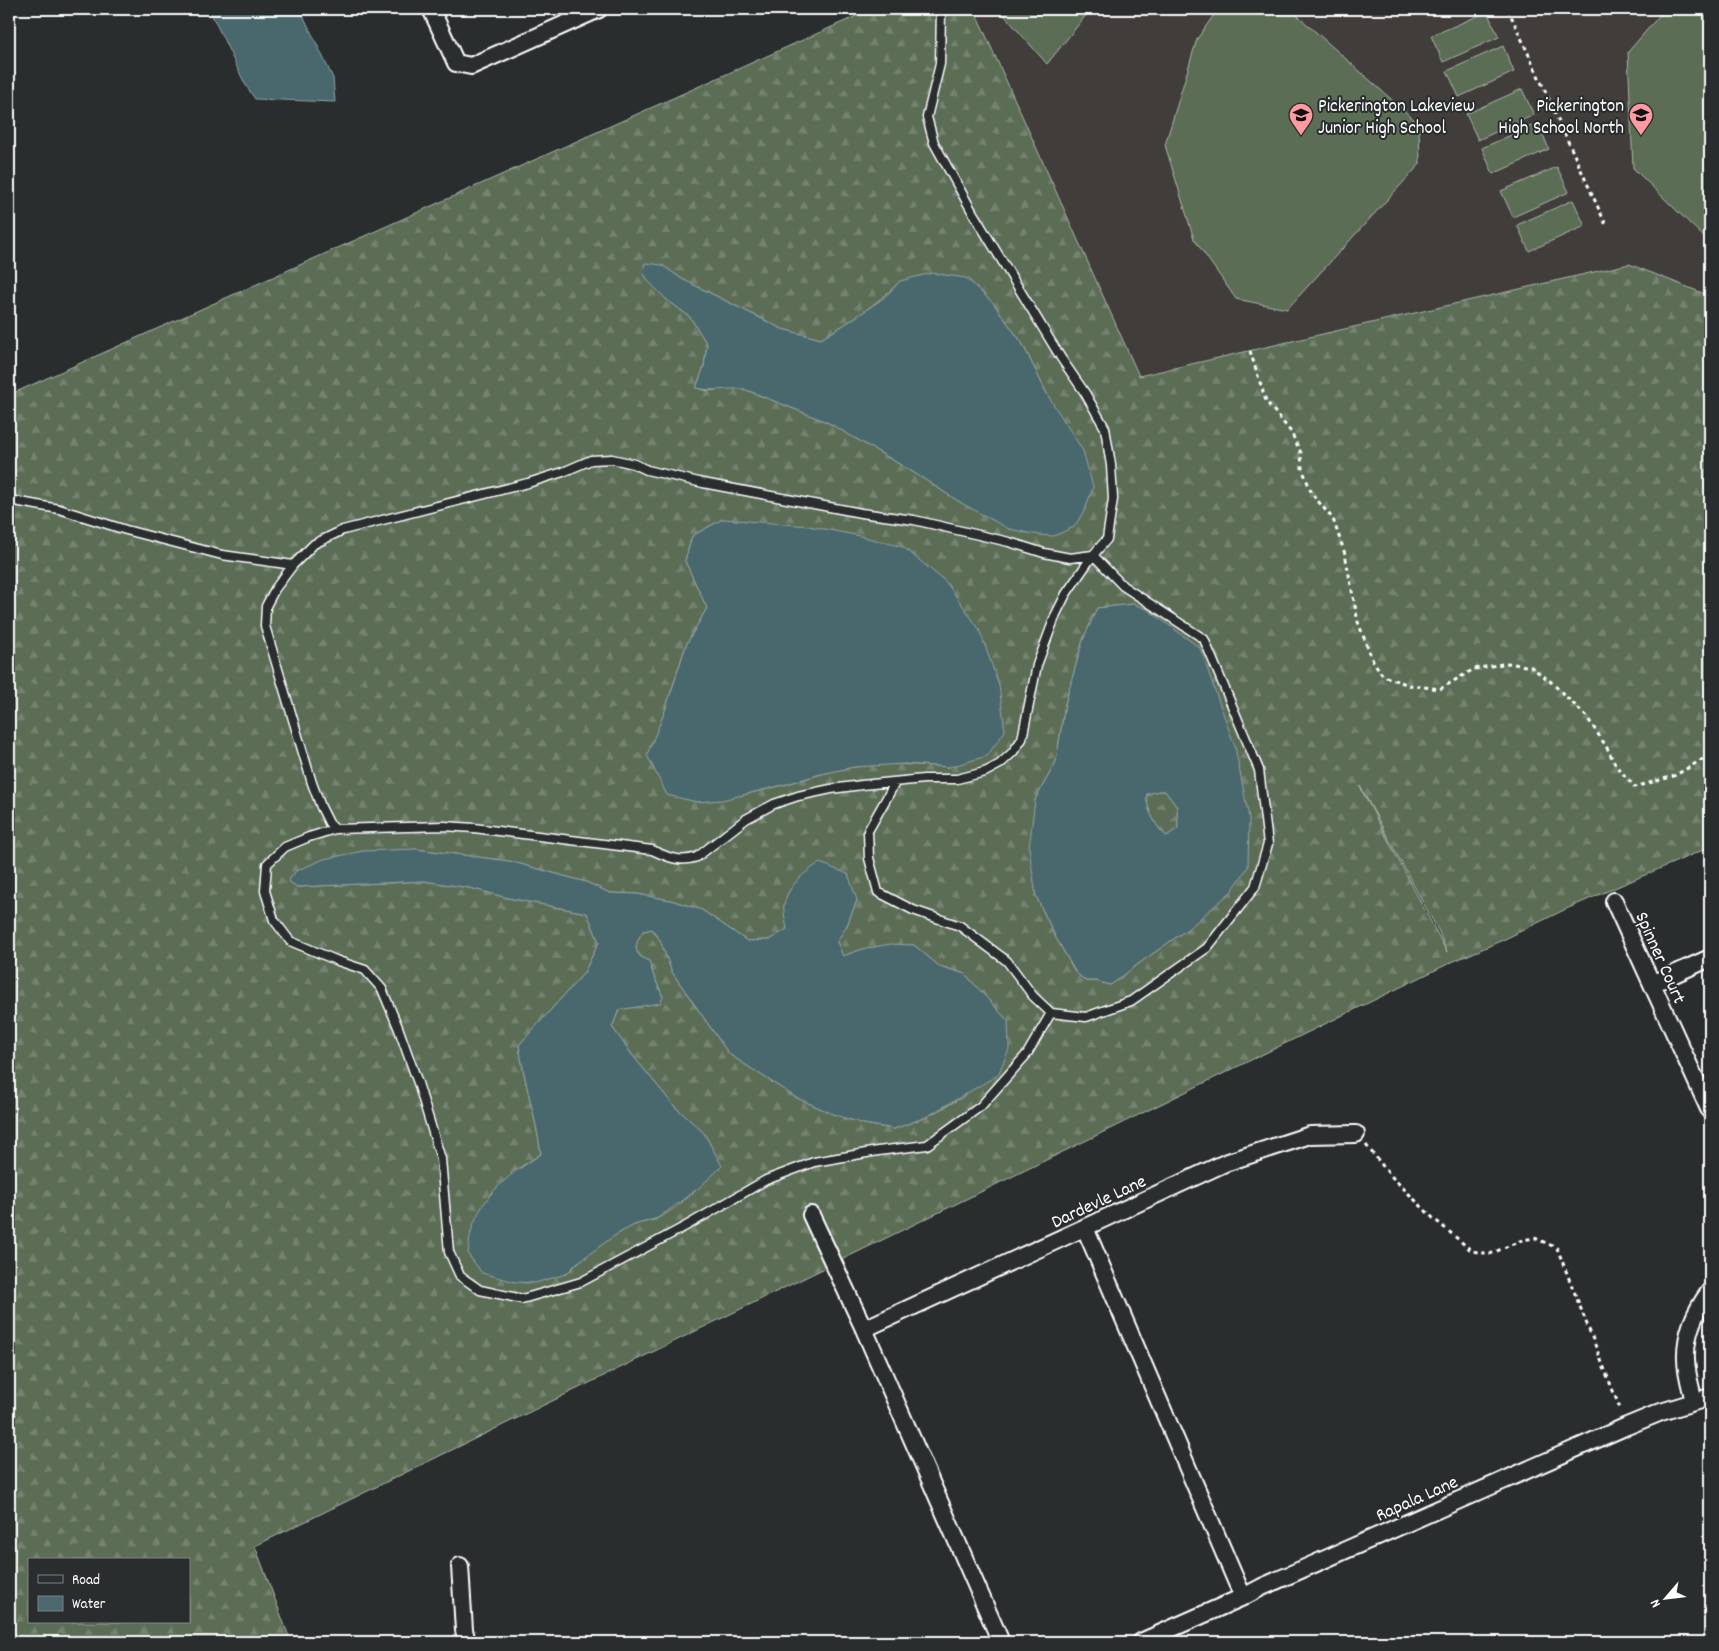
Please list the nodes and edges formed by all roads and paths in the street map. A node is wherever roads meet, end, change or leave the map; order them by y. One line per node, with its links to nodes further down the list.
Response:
1 (431, 9): 2 (street)
2 (599, 9)
3 (941, 9): 8 (lane)
4 (1508, 9): 5 (path)
5 (1606, 225)
6 (1250, 351): 10 (path)
7 (9, 500): 9 (lane)
8 (1093, 555): 9 (lane); 11 (lane); 16 (lane)
9 (293, 566): 12 (lane)
10 (1710, 756)
11 (896, 783): 12 (lane); 16 (lane)
12 (335, 829): 16 (lane)
13 (1614, 901): 15 (street, Spinner Court)
14 (1710, 958): 15 (street)
15 (1652, 984): 17 (street, Spinner Court)
16 (1051, 1013)
17 (1710, 1111)
18 (1356, 1134): 20 (street, Dardevle Lane); 25 (path)
19 (811, 1215): 22 (street)
20 (1085, 1228): 22 (street, Dardevle Lane); 27 (street)
21 (1710, 1291): 24 (street)
22 (864, 1329): 29 (street)
23 (1710, 1397): 24 (street, Rapala Lane)
24 (1694, 1401): 25 (street, Rapala Lane)
25 (1627, 1426): 27 (street, Rapala Lane)
26 (460, 1566): 28 (street)
27 (1242, 1597): 30 (street, Rapala Lane)
28 (467, 1642)
29 (1001, 1642)
30 (1141, 1642)

